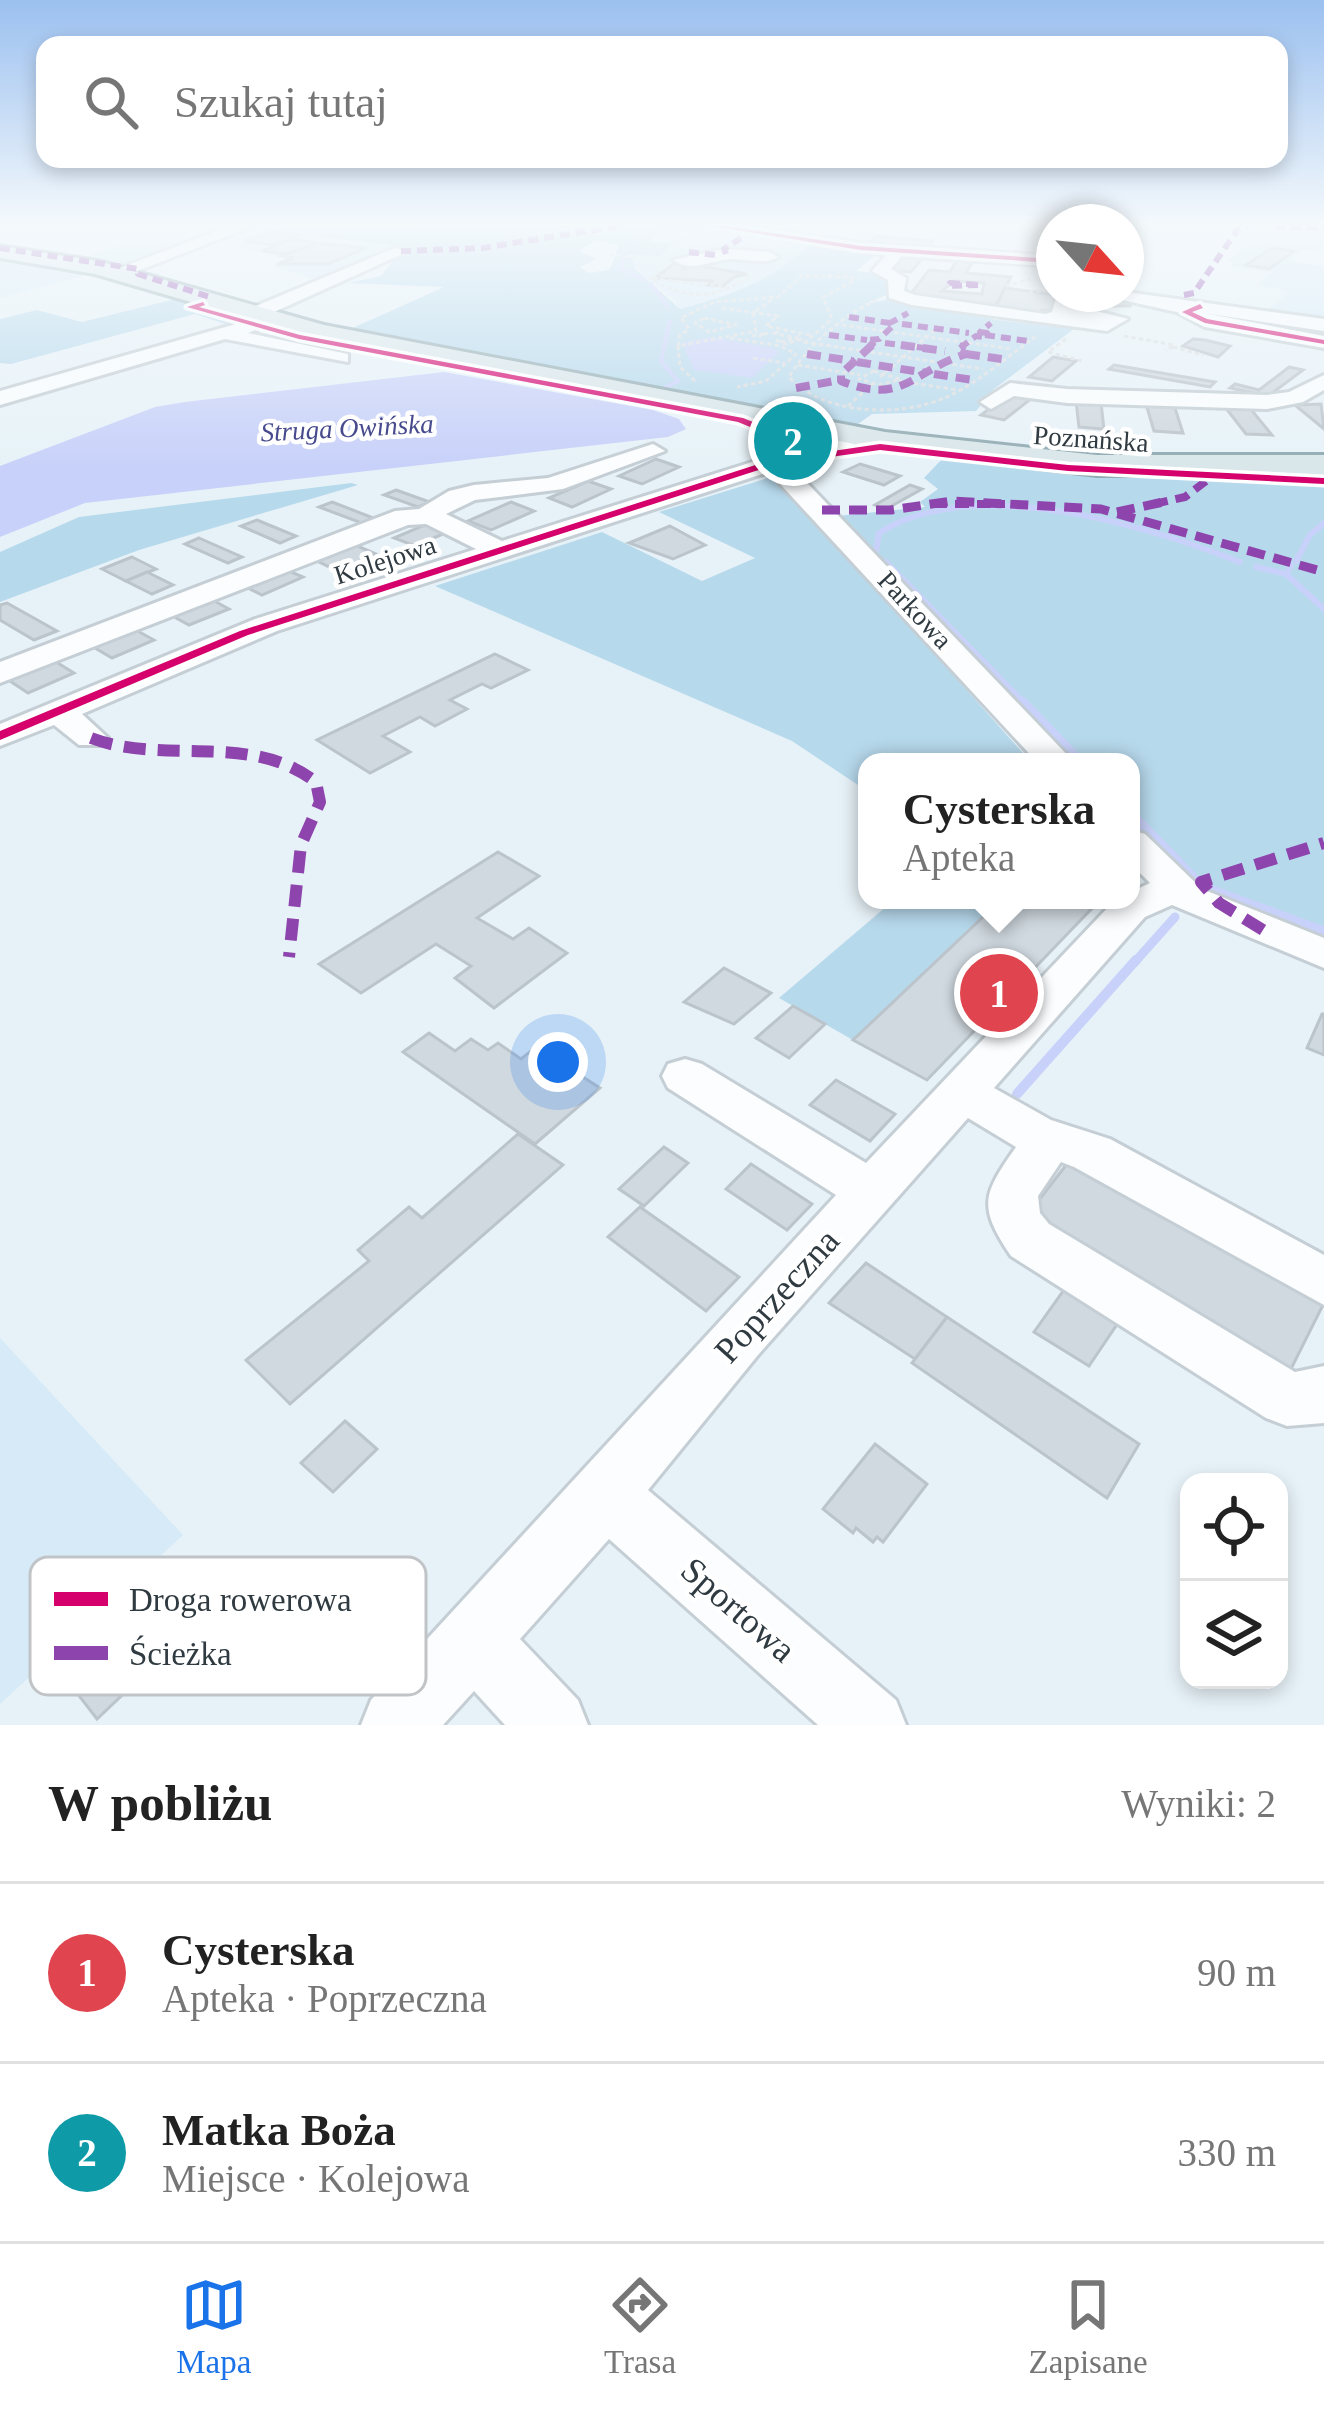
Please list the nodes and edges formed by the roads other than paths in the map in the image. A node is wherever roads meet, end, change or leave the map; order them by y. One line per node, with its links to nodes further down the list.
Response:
1 (225, 306): 6 (main road, Poznańska)
2 (286, 306): 6 (street)
3 (956, 306): 4 (street)
4 (1032, 306)
5 (1194, 307): 7 (street); 9 (street)
6 (262, 318): 8 (street); 19 (main road, Poznańska)
7 (1324, 325)
8 (225, 334): 10 (street); 11 (street)
9 (1324, 342)
10 (176, 348): 12 (street); 14 (street)
11 (341, 358)
12 (229, 361)
13 (1324, 381): 17 (street)
14 (0, 398)
15 (1137, 399): 16 (street); 17 (street); 17 (street)
16 (991, 402)
17 (1267, 402)
18 (852, 421): 19 (main road, Poznańska); 21 (street, Kolejowa); 22 (main road, Poznańska)
19 (823, 430): 21 (street, Kolejowa)
20 (653, 451): 23 (street)
21 (783, 458): 24 (street, Kolejowa); 29 (street, Parkowa)
22 (1324, 465)
23 (426, 515): 24 (street); 25 (street)
24 (498, 549): 26 (street, Kolejowa)
25 (0, 673)
26 (57, 711): 27 (street, Kolejowa); 28 (street)
27 (0, 736)
28 (91, 739)
29 (1049, 753)
30 (1140, 852): 31 (street)
31 (1174, 888): 32 (street, Poprzeczna); 34 (street)
32 (1140, 904)
33 (1130, 909): 36 (street, Poprzeczna)
34 (1324, 953)
35 (685, 1076): 38 (street)
36 (963, 1092): 37 (street); 38 (street, Poprzeczna)
37 (1049, 1140): 39 (street); 40 (street)
38 (870, 1191): 41 (street, Poprzeczna)
39 (1324, 1282)
40 (1324, 1393)
41 (605, 1494): 42 (street, Poprzeczna); 47 (street, Sportowa)
42 (474, 1640): 43 (street, Poprzeczna); 46 (street)
43 (426, 1692)
44 (424, 1695): 45 (street, Poprzeczna)
45 (396, 1725)
46 (553, 1725)
47 (872, 1725)

